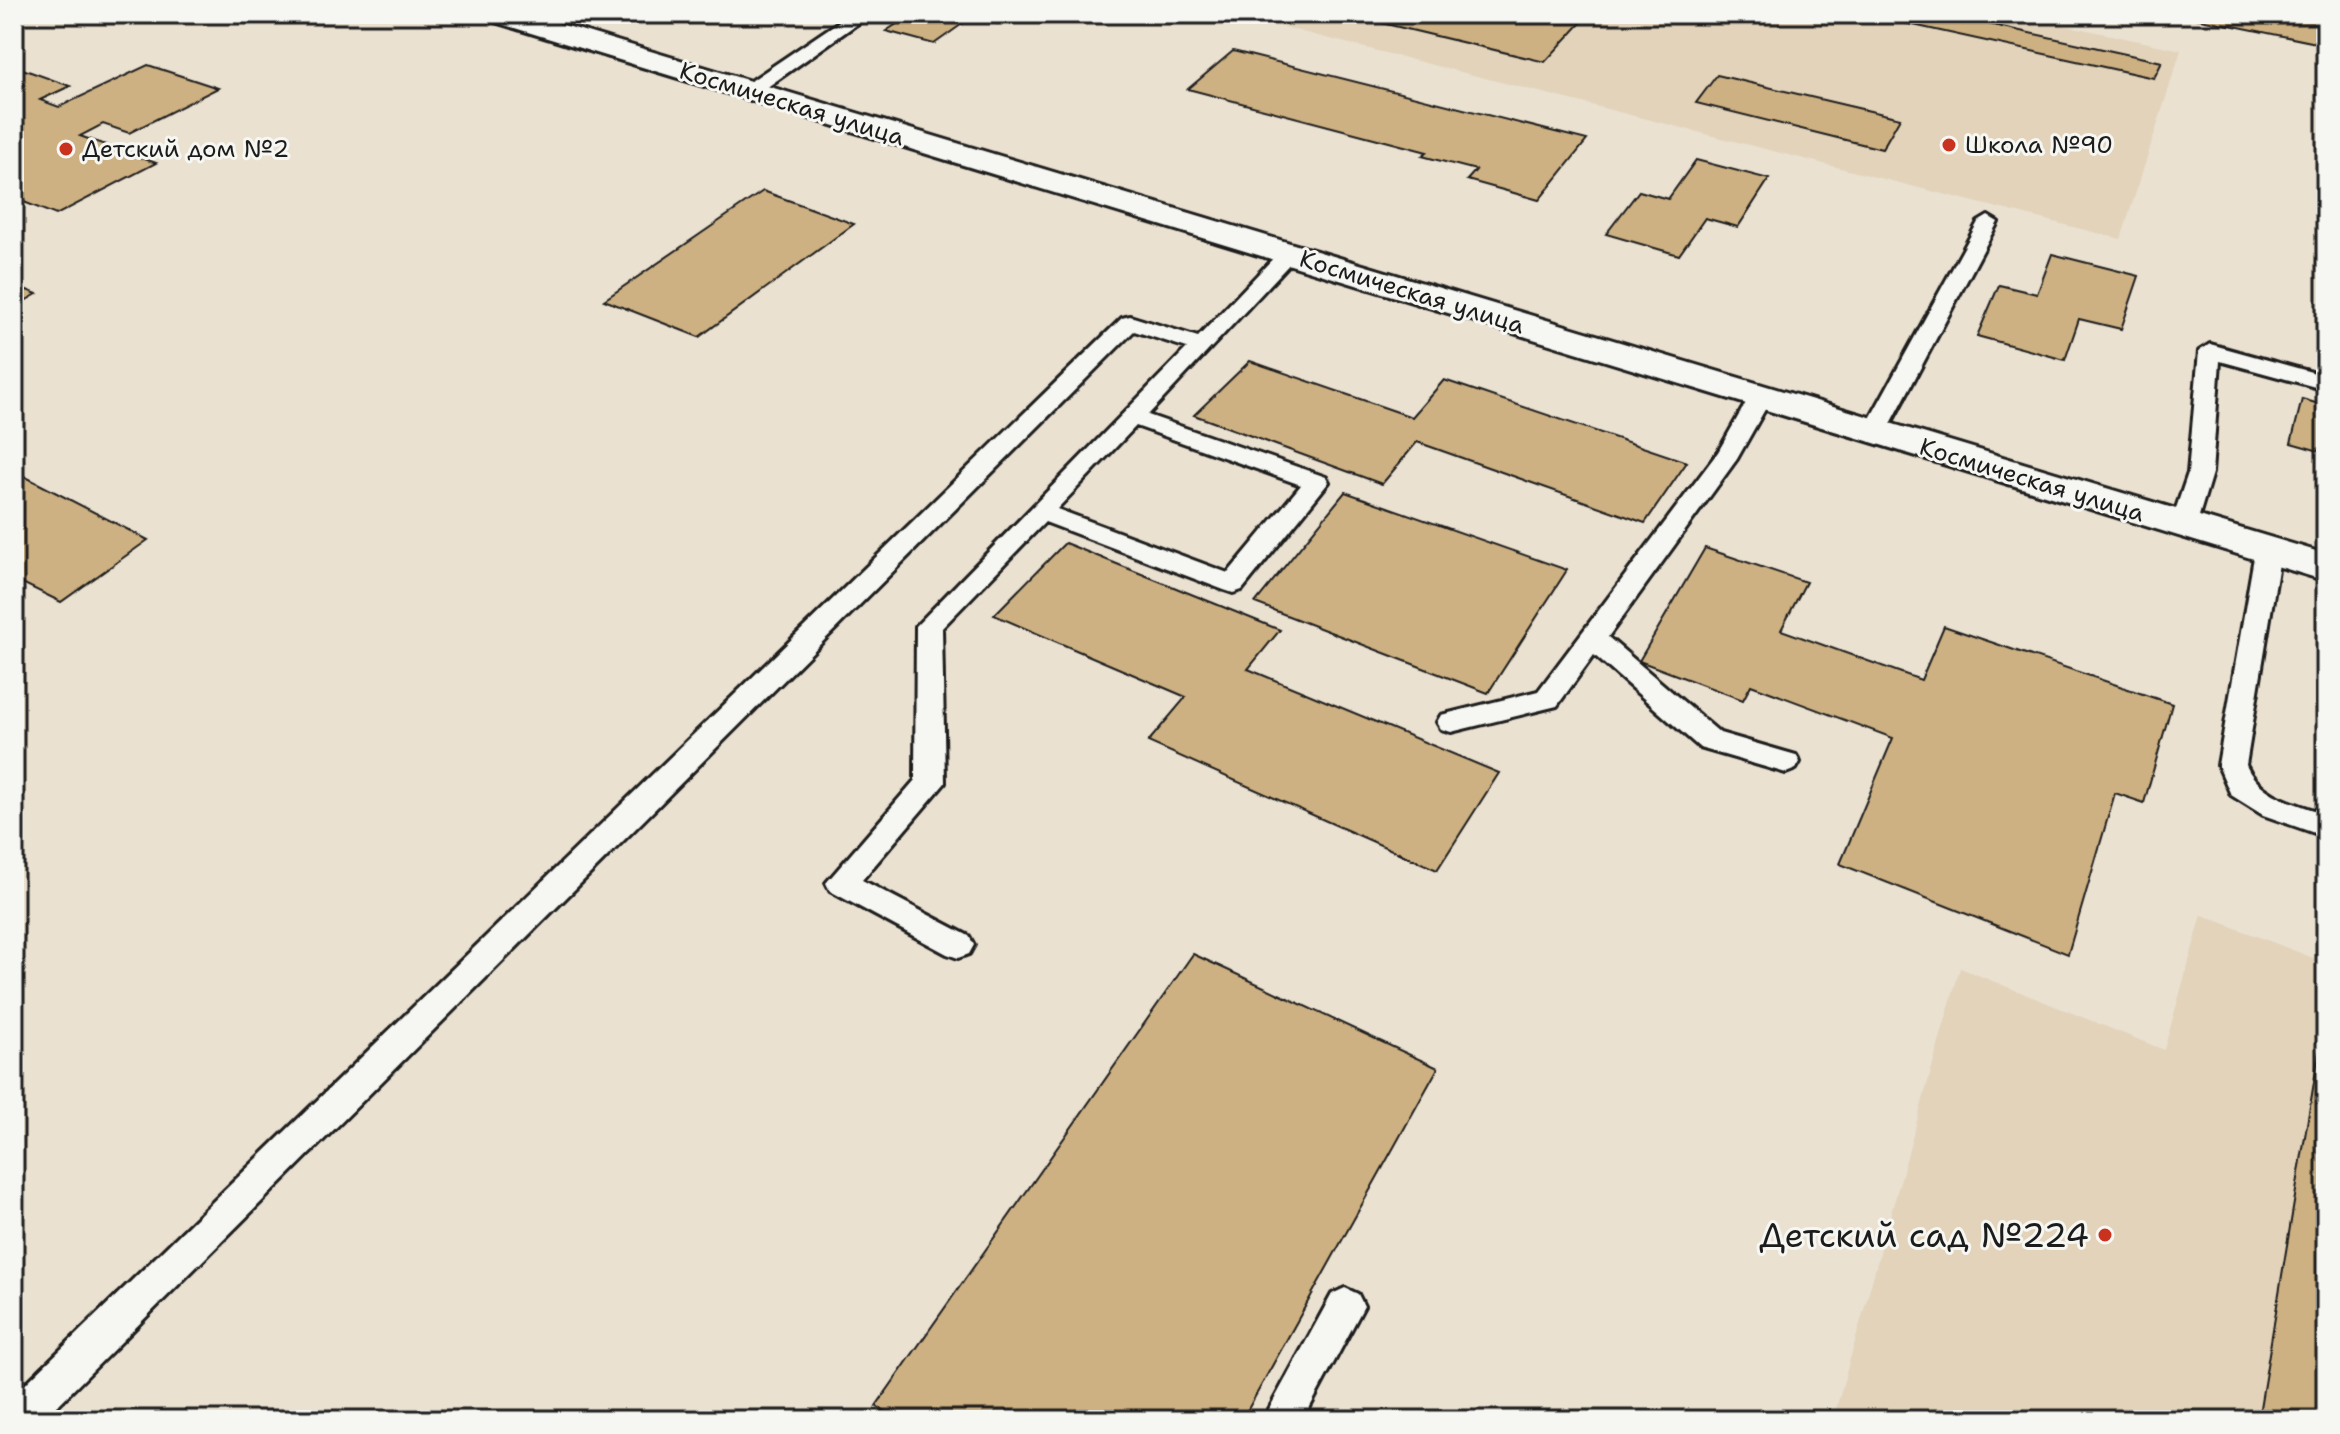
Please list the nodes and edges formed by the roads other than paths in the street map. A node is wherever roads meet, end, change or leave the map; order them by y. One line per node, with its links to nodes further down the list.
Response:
1 (498, 14): 3 (main road, Космическая улица)
2 (862, 14): 3 (lane)
3 (749, 91): 5 (main road, Космическая улица)
4 (1988, 222): 10 (lane)
5 (1288, 254): 6 (lane); 8 (main road, Космическая улица)
6 (1202, 345): 9 (lane); 21 (lane)
7 (2326, 383): 12 (lane)
8 (1760, 397): 10 (main road, Космическая улица); 15 (lane)
9 (1132, 417): 11 (lane); 11 (lane)
10 (1874, 433): 12 (main road, Космическая улица)
11 (1040, 511): 19 (lane)
12 (2183, 526): 13 (main road, Космическая улица)
13 (2268, 551): 14 (main road, Космическая улица); 18 (lane)
14 (2326, 568)
15 (1592, 638): 16 (lane); 17 (lane)
16 (1451, 722)
17 (1786, 762)
18 (2326, 826)
19 (958, 945)
20 (1345, 1306): 22 (lane)
21 (16, 1420)
22 (1282, 1420)

